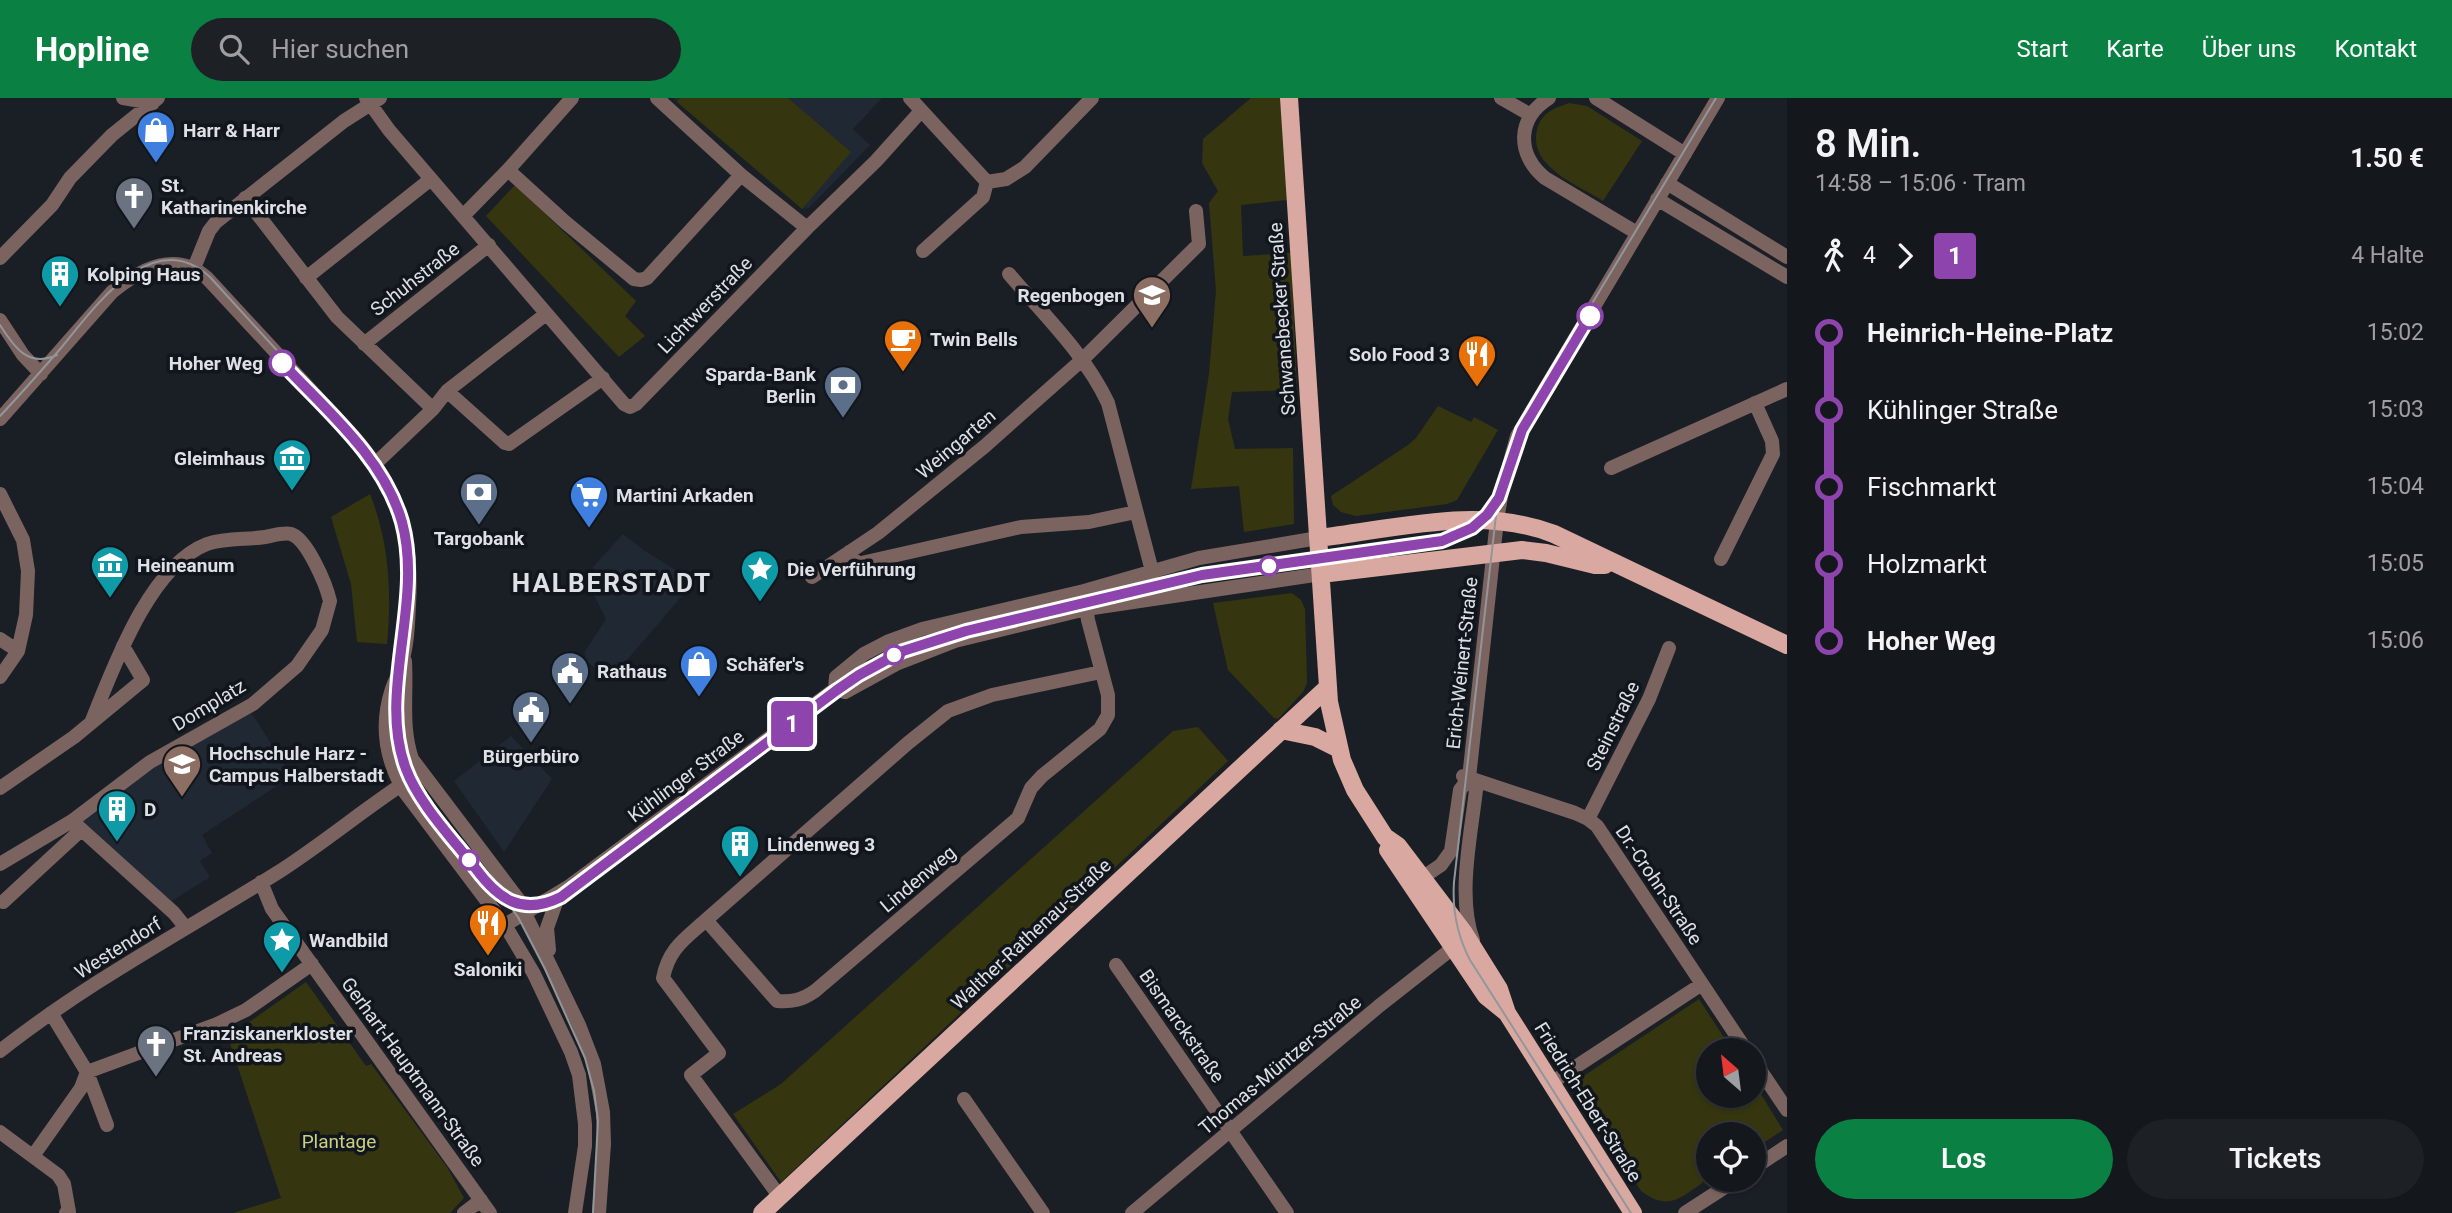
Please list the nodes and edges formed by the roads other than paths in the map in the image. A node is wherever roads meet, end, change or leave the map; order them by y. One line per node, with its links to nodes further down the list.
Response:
1 (123, 98): 11 (street)
2 (572, 98): 16 (street)
3 (657, 98): 17 (street)
4 (910, 98): 13 (street)
5 (1093, 98): 19 (street)
6 (1289, 98): 52 (main road, Schwanebecker Straße)
7 (1501, 98): 14 (street)
8 (1549, 98): 14 (street)
9 (1596, 98): 15 (street)
10 (1718, 98): 15 (street, Erich-Weinert-Straße)
11 (156, 100): 30 (street)
12 (372, 100): 18 (street, Schuhstraße); 21 (street)
13 (921, 111): 19 (street); 25 (street, Lichtwerstraße)
14 (1529, 114): 26 (street)
15 (1685, 154): 20 (street, Erich-Weinert-Straße)
16 (508, 170): 17 (street); 24 (street)
17 (741, 175): 25 (street)
18 (431, 178): 24 (street, Schuhstraße); 34 (street)
19 (987, 182): 28 (street)
20 (1667, 183): 22 (street, Erich-Weinert-Straße); 29 (street)
21 (245, 198): 31 (street); 34 (street, Schuhstraße)
22 (1657, 199): 26 (street, Erich-Weinert-Straße); 33 (street)
23 (1196, 211): 38 (street, Weingarten)
24 (464, 215): 27 (street, Schuhstraße)
25 (807, 228): 44 (street, Lichtwerstraße)
26 (1637, 233): 51 (street, Erich-Weinert-Straße)
27 (489, 245): 35 (street, Schuhstraße); 37 (street, Schuhstraße)
28 (923, 251)
29 (1787, 257)
30 (0, 258)
31 (194, 268): 39 (street); 47 (street)
32 (1009, 274): 38 (street)
33 (1787, 277)
34 (306, 278): 37 (street, Schuhstraße)
35 (546, 314): 40 (street, Schuhstraße); 42 (street)
36 (0, 320): 39 (street)
37 (364, 344): 45 (street, Schuhstraße)
38 (1083, 359): 50 (street); 53 (street, Weingarten)
39 (41, 374): 46 (street)
40 (603, 378): 42 (street); 44 (street, Schuhstraße)
41 (1787, 388): 43 (street)
42 (447, 391): 45 (street)
43 (1755, 403): 48 (street); 55 (street)
44 (630, 407)
45 (433, 409): 47 (street)
46 (0, 419)
47 (375, 464): 68 (street)
48 (1611, 468)
49 (0, 494): 67 (street)
50 (1136, 512): 53 (street); 57 (street)
51 (1497, 520): 52 (main road); 54 (street, Erich-Weinert-Straße); 56 (main road)
52 (1318, 538): 57 (street, Kühlinger Straße); 58 (main road, Friedrich-Ebert-Straße)
53 (849, 552): 59 (street, Weingarten)
54 (1494, 552): 56 (main road); 58 (main road); 77 (street, Erich-Weinert-Straße)
55 (1721, 559)
56 (1619, 565): 64 (main road)
57 (1152, 571): 60 (street, Kühlinger Straße); 61 (street)
58 (1321, 574): 61 (street, Kühlinger Straße); 71 (main road, Friedrich-Ebert-Straße)
59 (812, 577)
60 (1084, 591): 62 (street, Lindenweg); 72 (street, Kühlinger Straße)
61 (1157, 597): 62 (street, Kühlinger Straße)
62 (1086, 609): 69 (street, Lindenweg); 72 (street, Kühlinger Straße)
63 (0, 639): 67 (street)
64 (1787, 645)
65 (123, 646): 73 (street, Domplatz); 73 (street, Domplatz); 81 (street, Domplatz)
66 (1669, 648): 80 (street, Steinstraße)
67 (18, 651): 70 (street)
68 (404, 656): 76 (street); 78 (street)
69 (1101, 672): 88 (street); 88 (street, Lindenweg)
70 (0, 677)
71 (1328, 687): 74 (main road, Walther-Rathenau-Straße); 75 (main road, Friedrich-Ebert-Straße)
72 (835, 689): 85 (street, Kühlinger Straße)
73 (91, 723): 79 (street, Domplatz)
74 (1281, 730): 75 (main road); 113 (main road, Walther-Rathenau-Straße)
75 (1339, 749): 83 (main road, Friedrich-Ebert-Straße)
76 (421, 772): 78 (street, Westendorf); 87 (street)
77 (1466, 777): 80 (street, Dr.-Crohn-Straße); 83 (street, Erich-Weinert-Straße); 92 (street, Erich-Weinert-Straße)
78 (400, 784): 84 (street, Westendorf); 89 (street)
79 (0, 788)
80 (1588, 819): 96 (street, Dr.-Crohn-Straße)
81 (76, 825): 82 (street, Domplatz); 86 (street, Domplatz); 90 (street)
82 (0, 864)
83 (1418, 881): 91 (main road, Friedrich-Ebert-Straße); 92 (main road, Friedrich-Ebert-Straße)
84 (261, 883): 90 (street, Westendorf); 93 (street, Gerhart-Hauptmann-Straße)
85 (559, 894): 87 (street, Kühlinger Straße); 94 (street)
86 (3, 902)
87 (526, 913): 89 (street, Kühlinger Straße); 94 (street)
88 (706, 920): 113 (street)
89 (505, 925): 118 (street)
90 (186, 928): 97 (street, Westendorf)
91 (1454, 947): 98 (main road, Friedrich-Ebert-Straße); 107 (street, Thomas-Müntzer-Straße)
92 (1478, 954): 98 (main road, Friedrich-Ebert-Straße)
93 (312, 964): 101 (street); 114 (street, Gerhart-Hauptmann-Straße)
94 (552, 965): 119 (street)
95 (1116, 965): 107 (street, Bismarckstraße)
96 (1702, 984): 99 (street, Dr.-Crohn-Straße); 103 (street)
97 (51, 1013): 100 (street, Westendorf); 101 (street)
98 (1507, 1013): 103 (main road, Friedrich-Ebert-Straße)
99 (1738, 1038)
100 (0, 1051)
101 (87, 1072): 106 (street); 110 (street)
102 (1766, 1079): 105 (street)
103 (1551, 1083): 124 (main road, Friedrich-Ebert-Straße)
104 (964, 1098): 121 (street)
105 (1787, 1110)
106 (107, 1125)
107 (1231, 1131): 122 (street, Thomas-Müntzer-Straße); 123 (street, Bismarckstraße)
108 (0, 1132): 110 (street)
109 (1787, 1146): 111 (street)
110 (33, 1156): 115 (street)
111 (1766, 1160)
112 (1717, 1192): 125 (street)
113 (780, 1196): 120 (main road, Walther-Rathenau-Straße)
114 (481, 1200): 116 (street); 117 (street, Gerhart-Hauptmann-Straße)
115 (66, 1213)
116 (464, 1213)
117 (490, 1213)
118 (575, 1213)
119 (599, 1213)
120 (762, 1213)
121 (1043, 1213)
122 (1132, 1213)
123 (1287, 1213)
124 (1633, 1213)
125 (1685, 1213)

